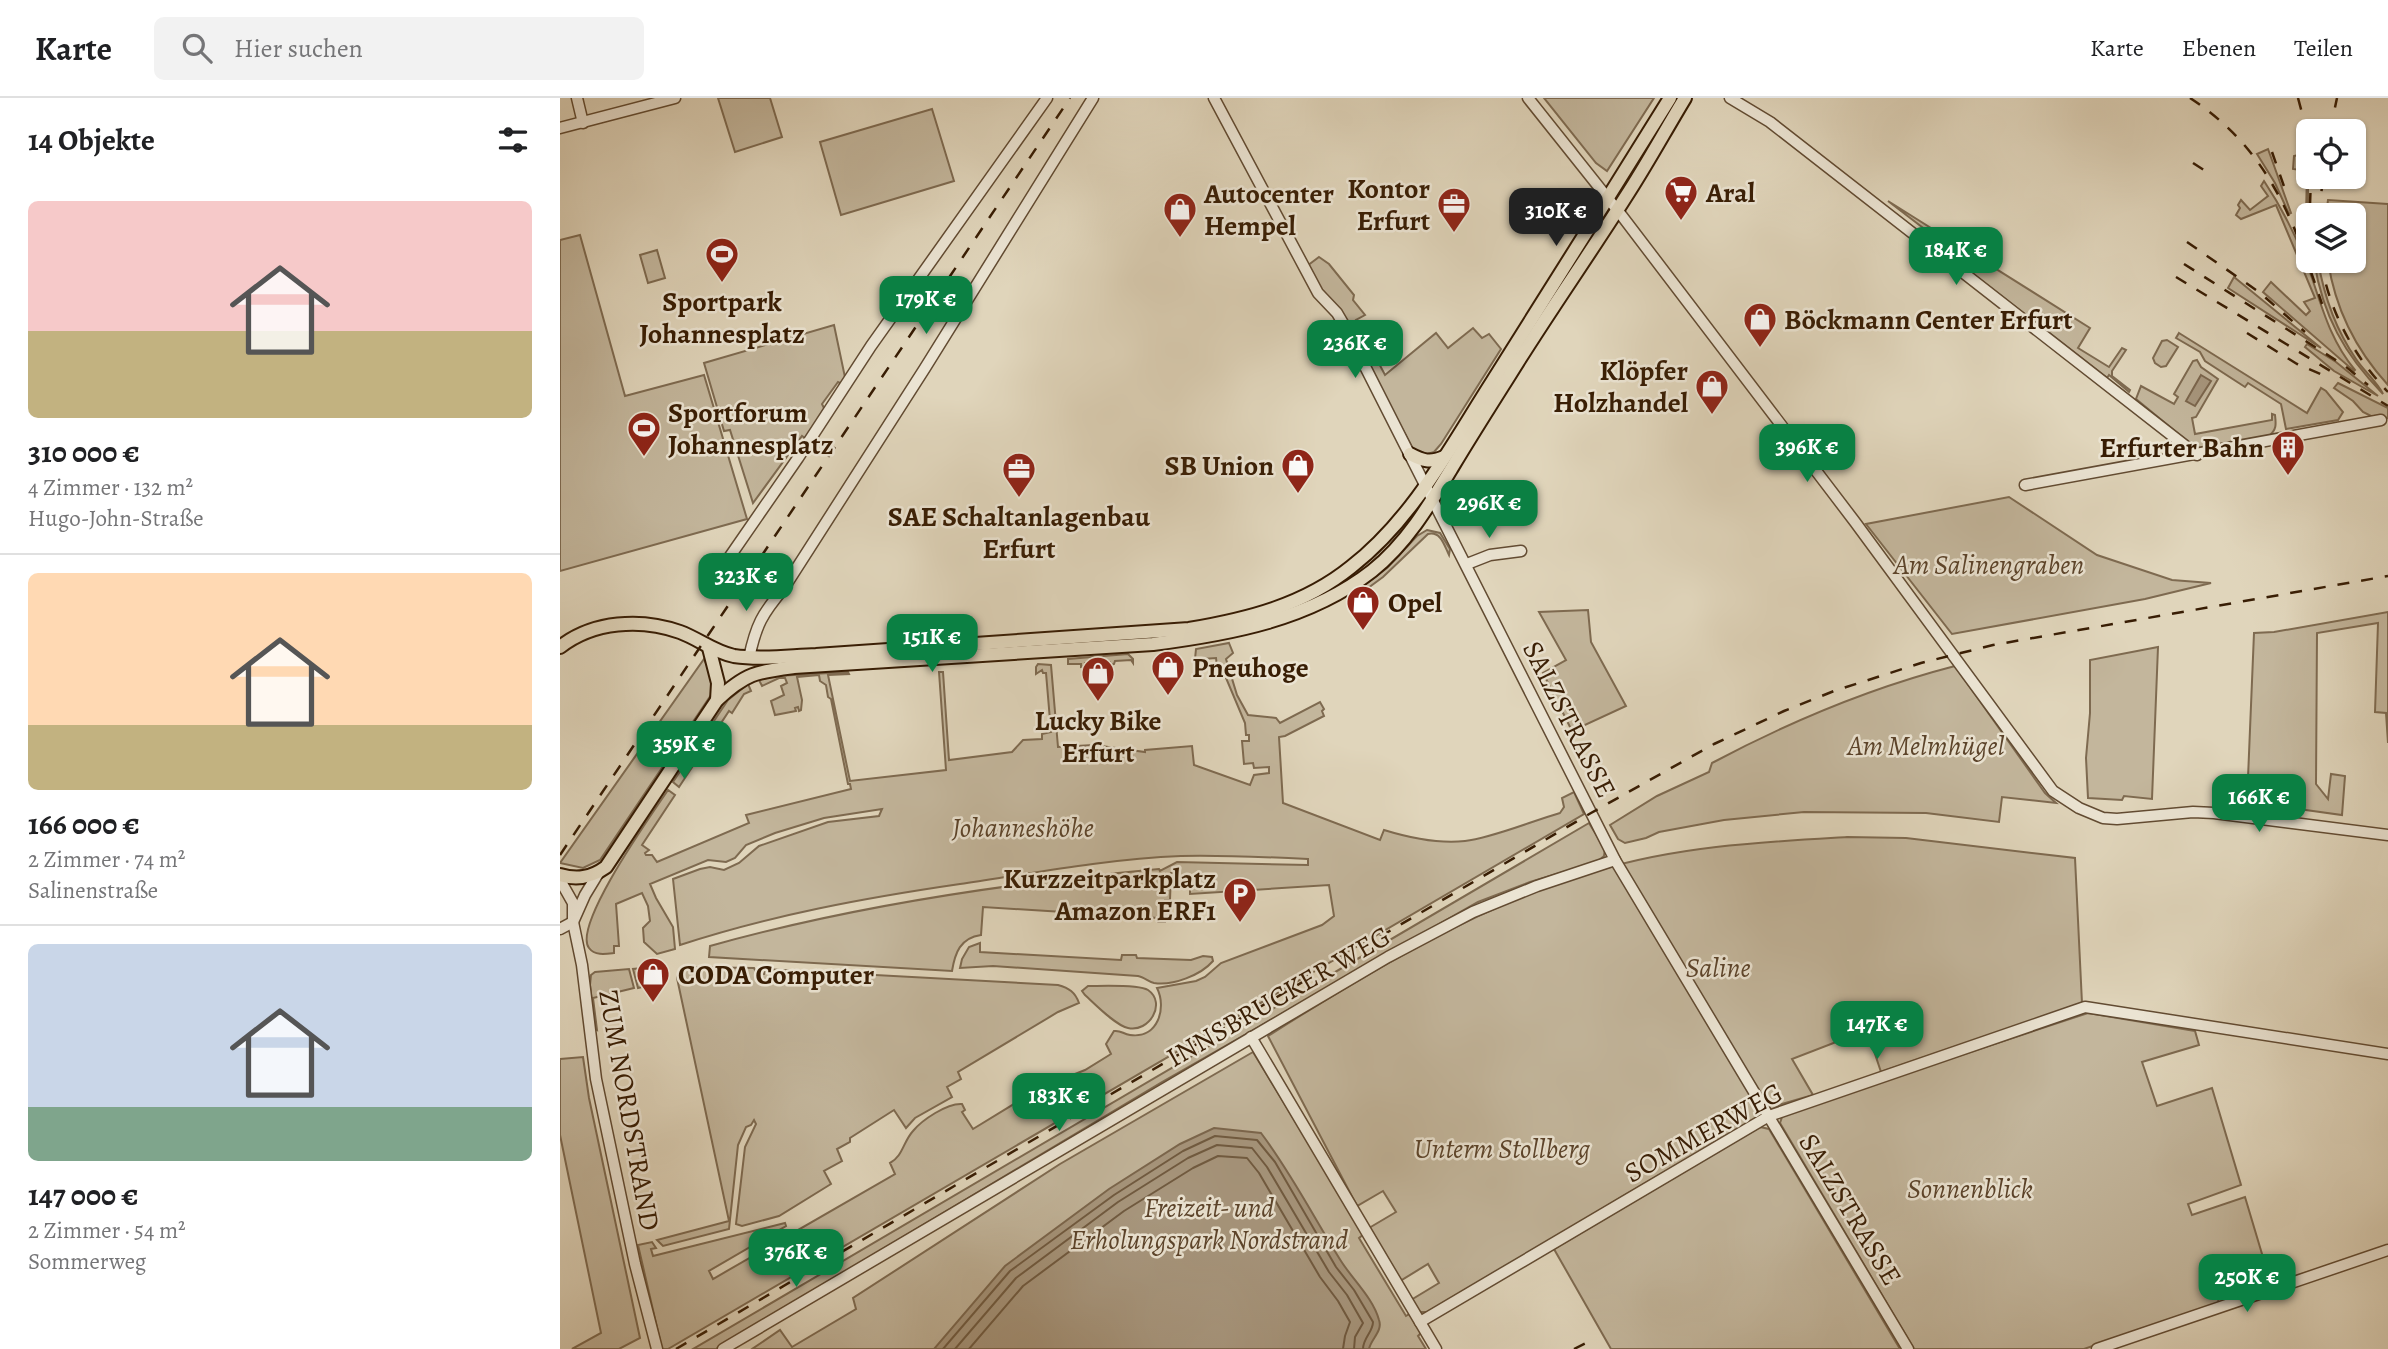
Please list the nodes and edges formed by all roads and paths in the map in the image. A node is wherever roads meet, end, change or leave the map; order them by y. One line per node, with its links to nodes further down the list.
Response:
1 (577, 98): 11 (street)
2 (675, 98): 10 (street)
3 (1047, 98): 24 (street)
4 (1093, 98): 27 (street)
5 (1214, 98): 16 (street, SALZSTRASSE)
6 (1528, 98): 13 (street)
7 (1670, 98): 13 (main road)
8 (1685, 98): 14 (main road)
9 (1730, 98): 17 (street)
10 (648, 102): 11 (street)
11 (583, 123): 12 (street)
12 (560, 128)
13 (1607, 197): 14 (street); 18 (main road)
14 (1617, 211): 21 (main road); 29 (street)
15 (2381, 420): 17 (street)
16 (1410, 454): 18 (main road); 19 (street, SALZSTRASSE)
17 (2197, 455): 20 (street)
18 (1444, 457): 19 (main road)
19 (1426, 485): 21 (street, SALZSTRASSE); 27 (main road)
20 (2025, 485)
21 (1434, 499): 23 (street, SALZSTRASSE); 27 (main road)
22 (1521, 551): 23 (street)
23 (1467, 564): 30 (street, SALZSTRASSE)
24 (724, 565)
25 (560, 647): 26 (main road)
26 (709, 648): 27 (main road); 28 (main road)
27 (757, 662): 28 (main road)
28 (717, 700): 31 (main road)
29 (2388, 835)
30 (1615, 860): 35 (street, INNSBRUCKER WEG); 37 (street, SALZSTRASSE)
31 (599, 872): 32 (main road); 33 (street)
32 (560, 877): 33 (street, ZUM NORDSTRAND)
33 (573, 922): 34 (street); 40 (street, ZUM NORDSTRAND)
34 (560, 929)
35 (1251, 1037): 39 (street); 41 (street, INNSBRUCKER WEG)
36 (2388, 1054): 37 (street, SOMMERWEG)
37 (1769, 1116): 39 (street, SOMMERWEG); 43 (street, SALZSTRASSE)
38 (2388, 1250): 44 (street)
39 (1420, 1322): 42 (street)
40 (657, 1349)
41 (723, 1349)
42 (1436, 1349)
43 (1908, 1349)
44 (2097, 1349)

